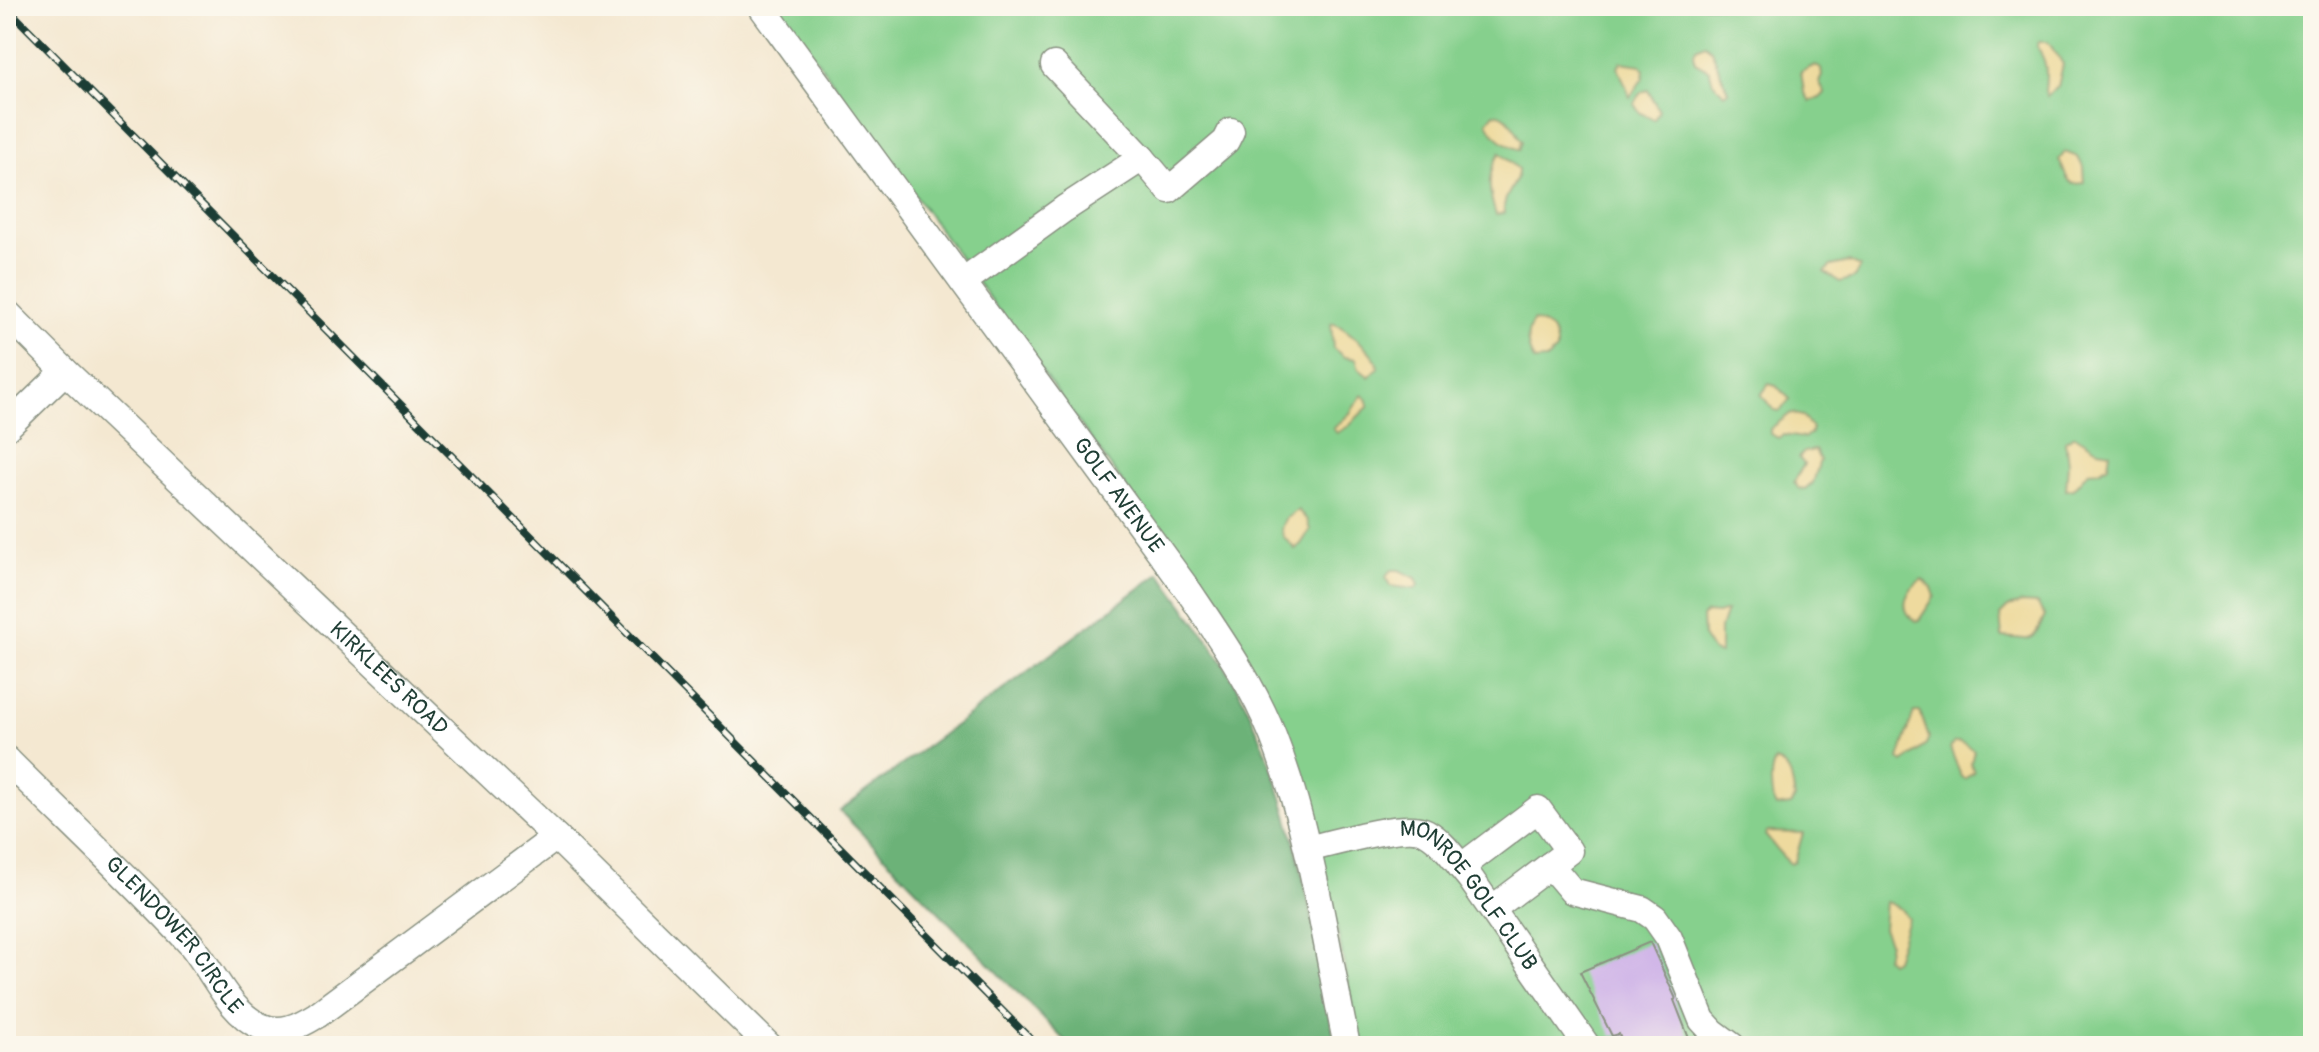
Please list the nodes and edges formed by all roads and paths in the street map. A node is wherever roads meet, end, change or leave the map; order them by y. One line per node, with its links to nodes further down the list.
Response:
1 (761, 6): 5 (street, GOLF AVENUE)
2 (1054, 65): 4 (street)
3 (1231, 131): 4 (street)
4 (1142, 158): 5 (street)
5 (963, 282): 11 (street, GOLF AVENUE)
6 (6, 312): 7 (street, KIRKLEES ROAD)
7 (65, 371): 8 (street); 10 (street, KIRKLEES ROAD)
8 (6, 428)
9 (6, 759): 10 (street, GLENDOWER CIRCLE)
10 (556, 837): 15 (street, KIRKLEES ROAD)
11 (1308, 849): 13 (street, MONROE GOLF CLUB); 16 (street, GOLF AVENUE)
12 (1550, 865): 13 (street); 14 (street); 18 (street)
13 (1461, 867): 14 (street, MONROE GOLF CLUB)
14 (1492, 909): 17 (street, MONROE GOLF CLUB)
15 (769, 1046)
16 (1347, 1046)
17 (1587, 1046)
18 (1732, 1046)

